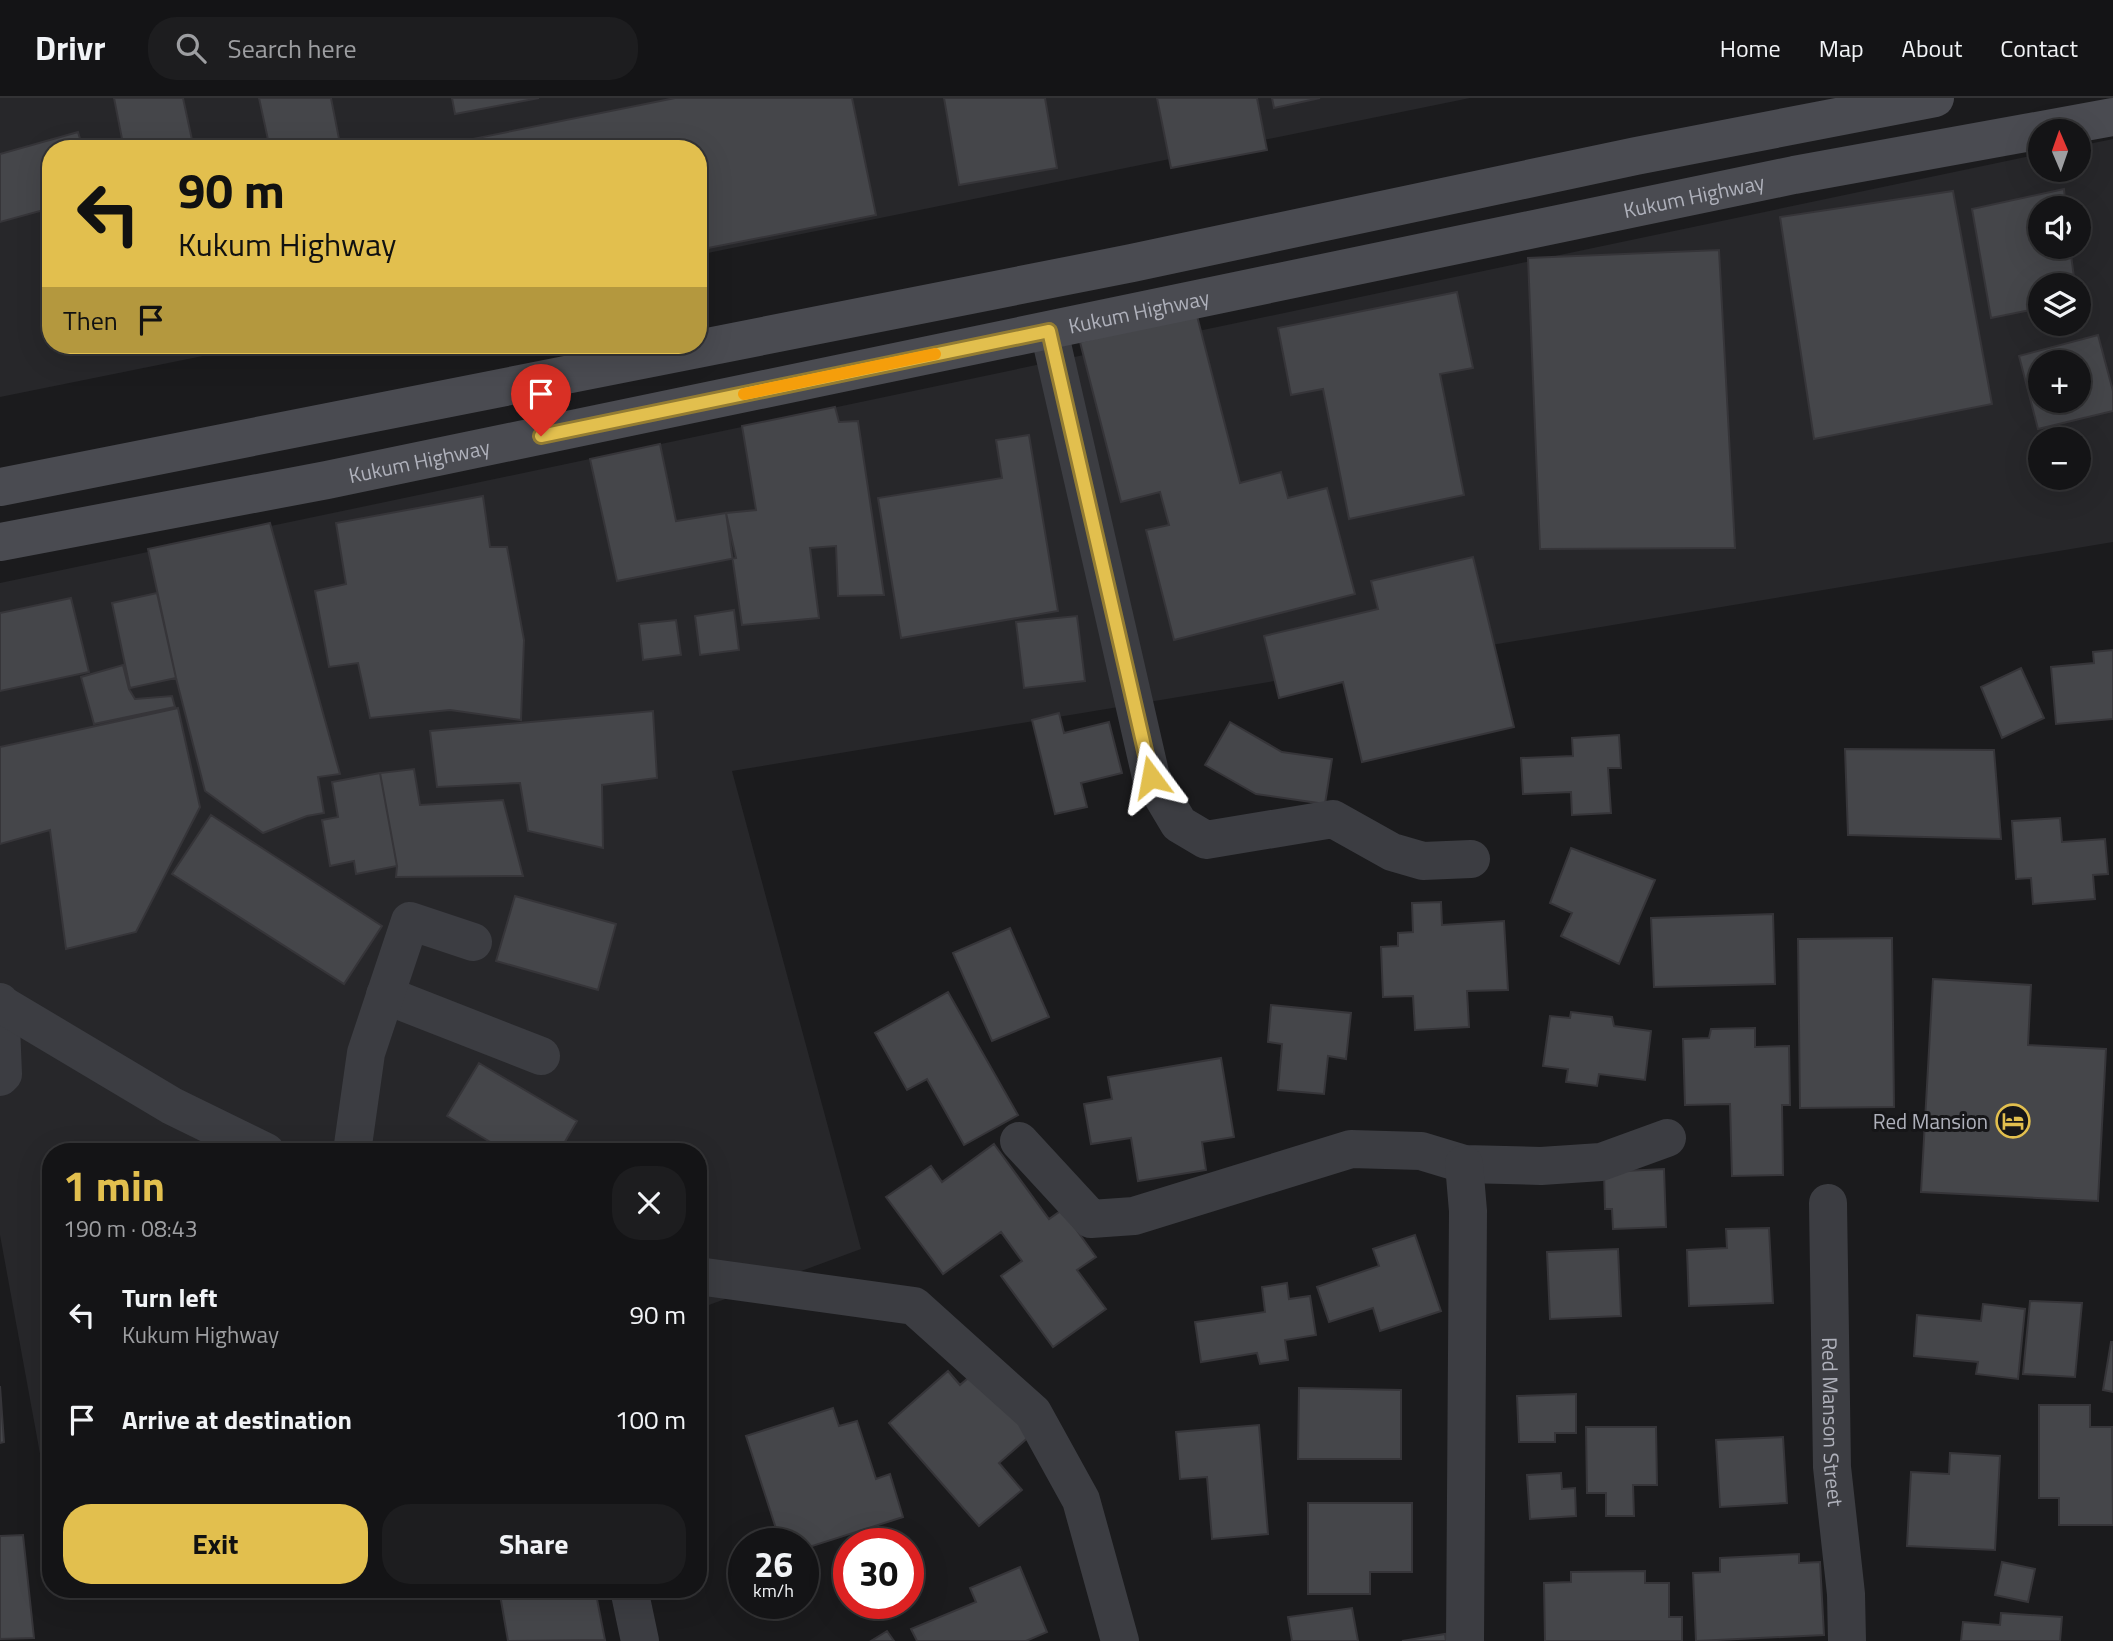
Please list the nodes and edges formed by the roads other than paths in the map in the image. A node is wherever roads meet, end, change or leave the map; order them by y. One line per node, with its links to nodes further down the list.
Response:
1 (1936, 98): 4 (main road)
2 (2113, 117): 3 (main road, Kukum Highway)
3 (1049, 331): 7 (main road, Kukum Highway); 8 (street)
4 (707, 347)
5 (672, 354): 6 (main road)
6 (0, 487)
7 (0, 542)
8 (1471, 859)
9 (473, 942): 10 (street)
10 (385, 995): 12 (street); 17 (street)
11 (0, 1003): 13 (street); 16 (street)
12 (541, 1056)
13 (0, 1077)
14 (1667, 1138): 18 (street)
15 (1019, 1141): 18 (street)
16 (248, 1143)
17 (353, 1143)
18 (1464, 1164): 24 (street)
19 (1828, 1203): 25 (street, Red Manson Street)
20 (707, 1277): 23 (street)
21 (631, 1598): 22 (street)
22 (640, 1641)
23 (1120, 1641)
24 (1465, 1641)
25 (1847, 1641)

